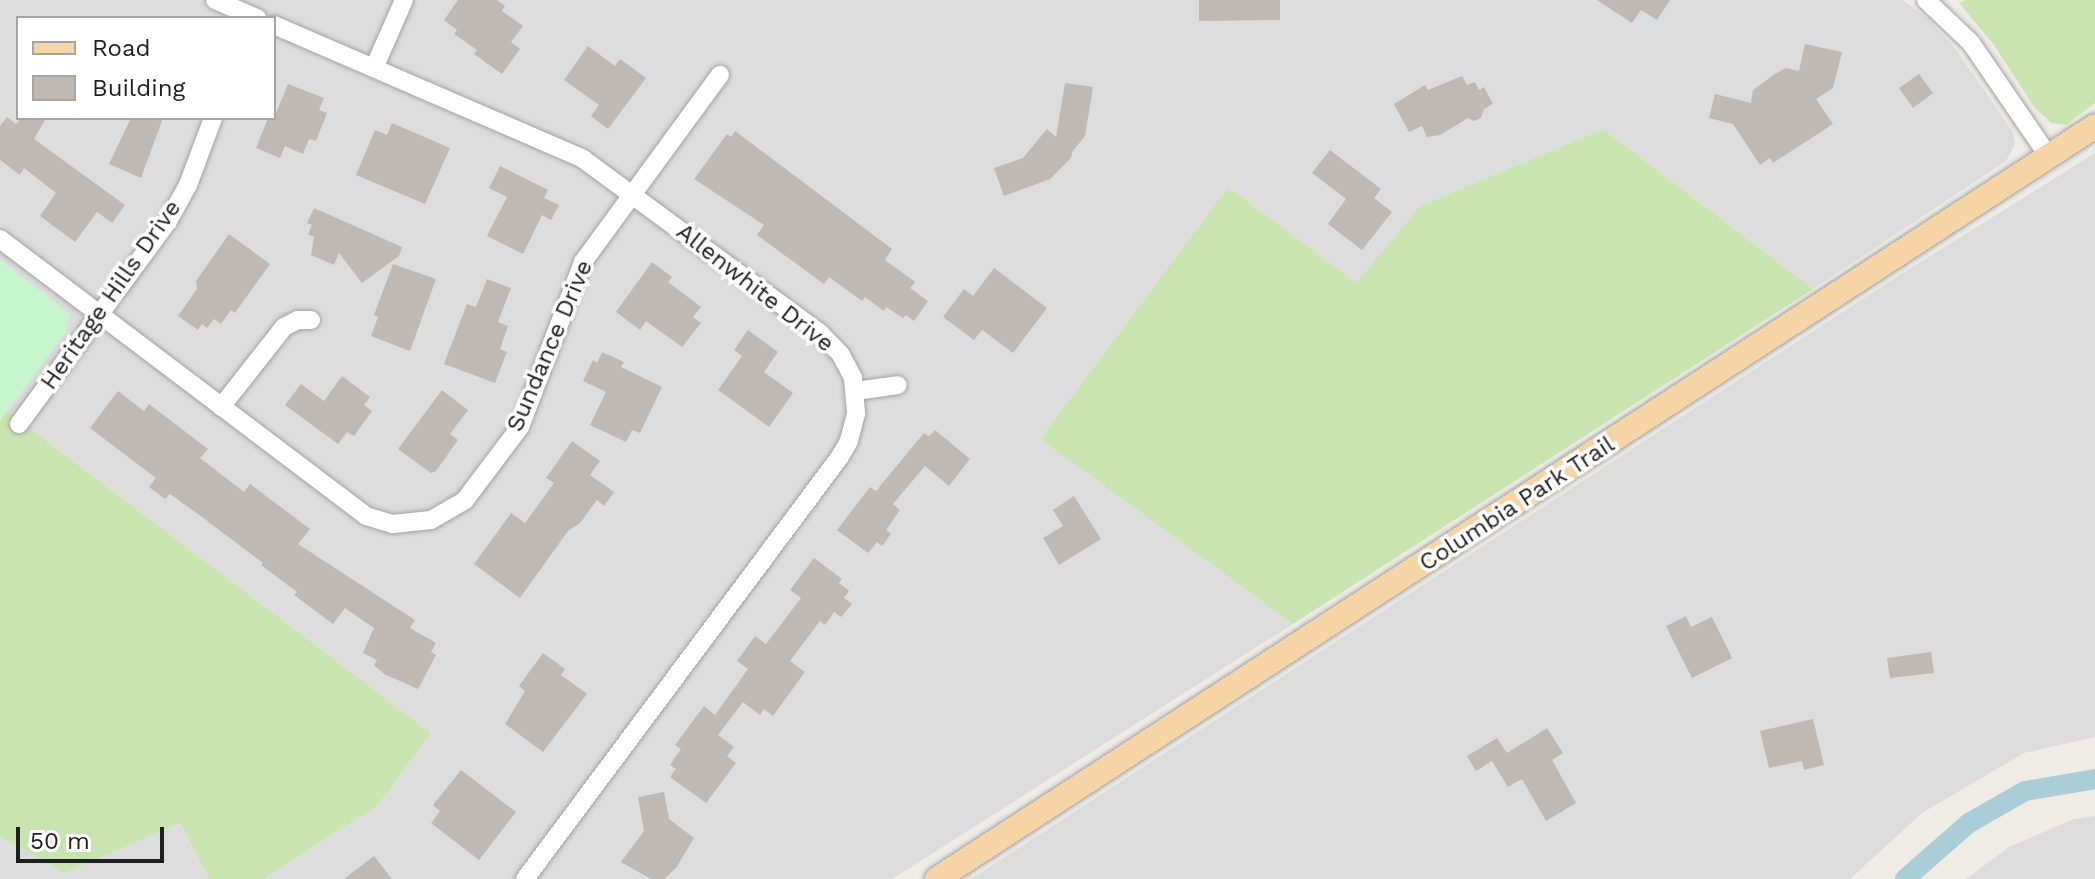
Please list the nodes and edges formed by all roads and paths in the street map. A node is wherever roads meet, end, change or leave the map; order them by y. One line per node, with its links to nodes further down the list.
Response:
1 (215, 0): 4 (street)
2 (404, 0): 6 (street)
3 (1926, 0): 10 (street)
4 (254, 13)
5 (276, 26): 6 (street, Allenwhite Drive)
6 (374, 68): 11 (street, Allenwhite Drive)
7 (720, 75): 11 (street, Sundance Drive)
8 (212, 120): 13 (street, Heritage Hills Drive)
9 (2095, 126): 10 (main road, Columbia Park Trail)
10 (2049, 157): 20 (main road, Columbia Park Trail)
11 (633, 194): 16 (street, Allenwhite Drive); 17 (street, Sundance Drive)
12 (0, 239): 13 (street, Sundance Drive)
13 (99, 314): 17 (street, Sundance Drive); 18 (street, Heritage Hills Drive)
14 (311, 320): 17 (street)
15 (898, 385): 16 (street)
16 (856, 391): 19 (street, Allenwhite Drive)
17 (221, 407)
18 (19, 424)
19 (525, 879)
20 (937, 879)

